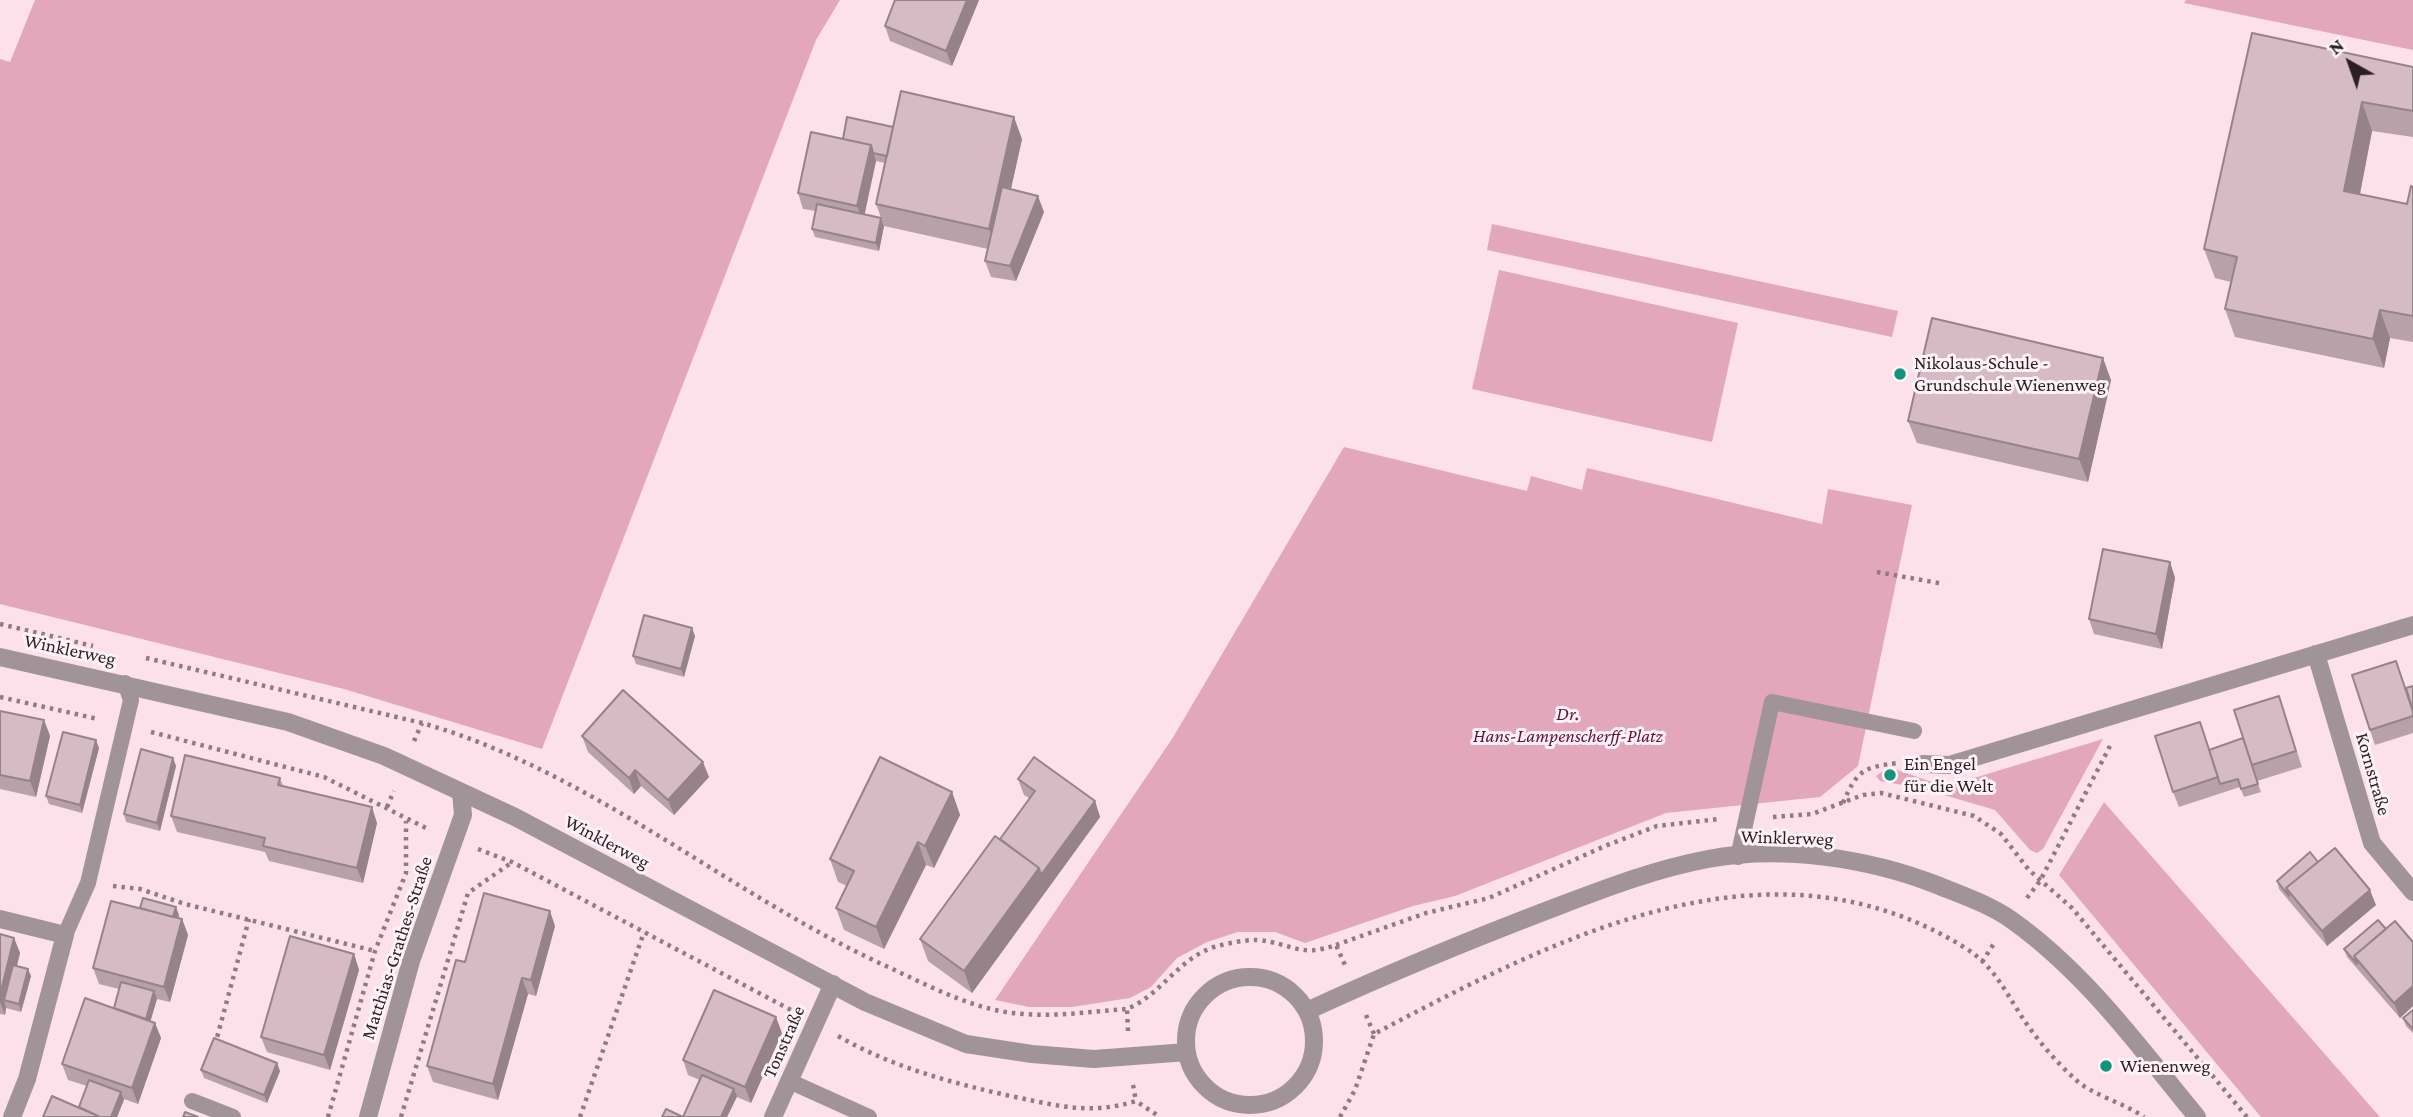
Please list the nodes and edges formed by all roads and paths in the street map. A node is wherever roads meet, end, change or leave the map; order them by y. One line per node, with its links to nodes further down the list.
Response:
1 (1877, 572): 2 (path)
2 (1944, 584)
3 (2413, 625): 4 (street)
4 (2316, 654): 8 (street); 19 (street, Kornstraße)
5 (0, 657): 6 (street, Winklerweg)
6 (125, 683): 9 (lane); 12 (street, Winklerweg)
7 (0, 697): 9 (path)
8 (2128, 712): 11 (street); 23 (path)
9 (125, 725): 14 (path); 18 (lane)
10 (1914, 731): 16 (lane)
11 (1923, 764): 13 (path)
12 (461, 792): 15 (street, Matthias-Grathes-Straße); 29 (street, Winklerweg)
13 (1843, 803)
14 (406, 821): 15 (path); 27 (path)
15 (454, 839): 17 (path); 44 (street, Matthias-Grathes-Straße)
16 (1738, 857): 23 (street, Winklerweg); 30 (street, Winklerweg)
17 (512, 862): 24 (path); 45 (path)
18 (88, 883): 22 (path); 25 (lane)
19 (2413, 892)
20 (1489, 898): 26 (path)
21 (0, 919): 25 (street)
22 (249, 919): 27 (path); 35 (path)
23 (2010, 919): 28 (path); 52 (street, Winklerweg)
24 (644, 932): 32 (path); 46 (path)
25 (65, 935): 41 (street)
26 (1336, 945): 30 (path); 36 (path)
27 (375, 951): 43 (path)
28 (1982, 962): 33 (path); 51 (path)
29 (833, 984): 32 (street, Tonstraße); 36 (street, Winklerweg)
30 (1355, 989): 31 (street, Winklerweg); 33 (path)
31 (1307, 1011): 34 (street); 40 (street)
32 (815, 1023): 37 (street, Tonstraße); 39 (path)
33 (1374, 1034): 50 (path)
34 (1187, 1052): 36 (street, Winklerweg); 40 (street)
35 (211, 1056)
36 (1129, 1057): 39 (path)
37 (789, 1081): 47 (street, Tonstraße); 48 (lane)
38 (192, 1101): 42 (lane)
39 (1136, 1101): 49 (path)
40 (1272, 1110)
41 (12, 1117)
42 (233, 1117)
43 (328, 1117)
44 (368, 1117)
45 (401, 1117)
46 (580, 1117)
47 (773, 1117)
48 (869, 1117)
49 (1160, 1117)
50 (1340, 1117)
51 (2144, 1117)
52 (2197, 1117)

